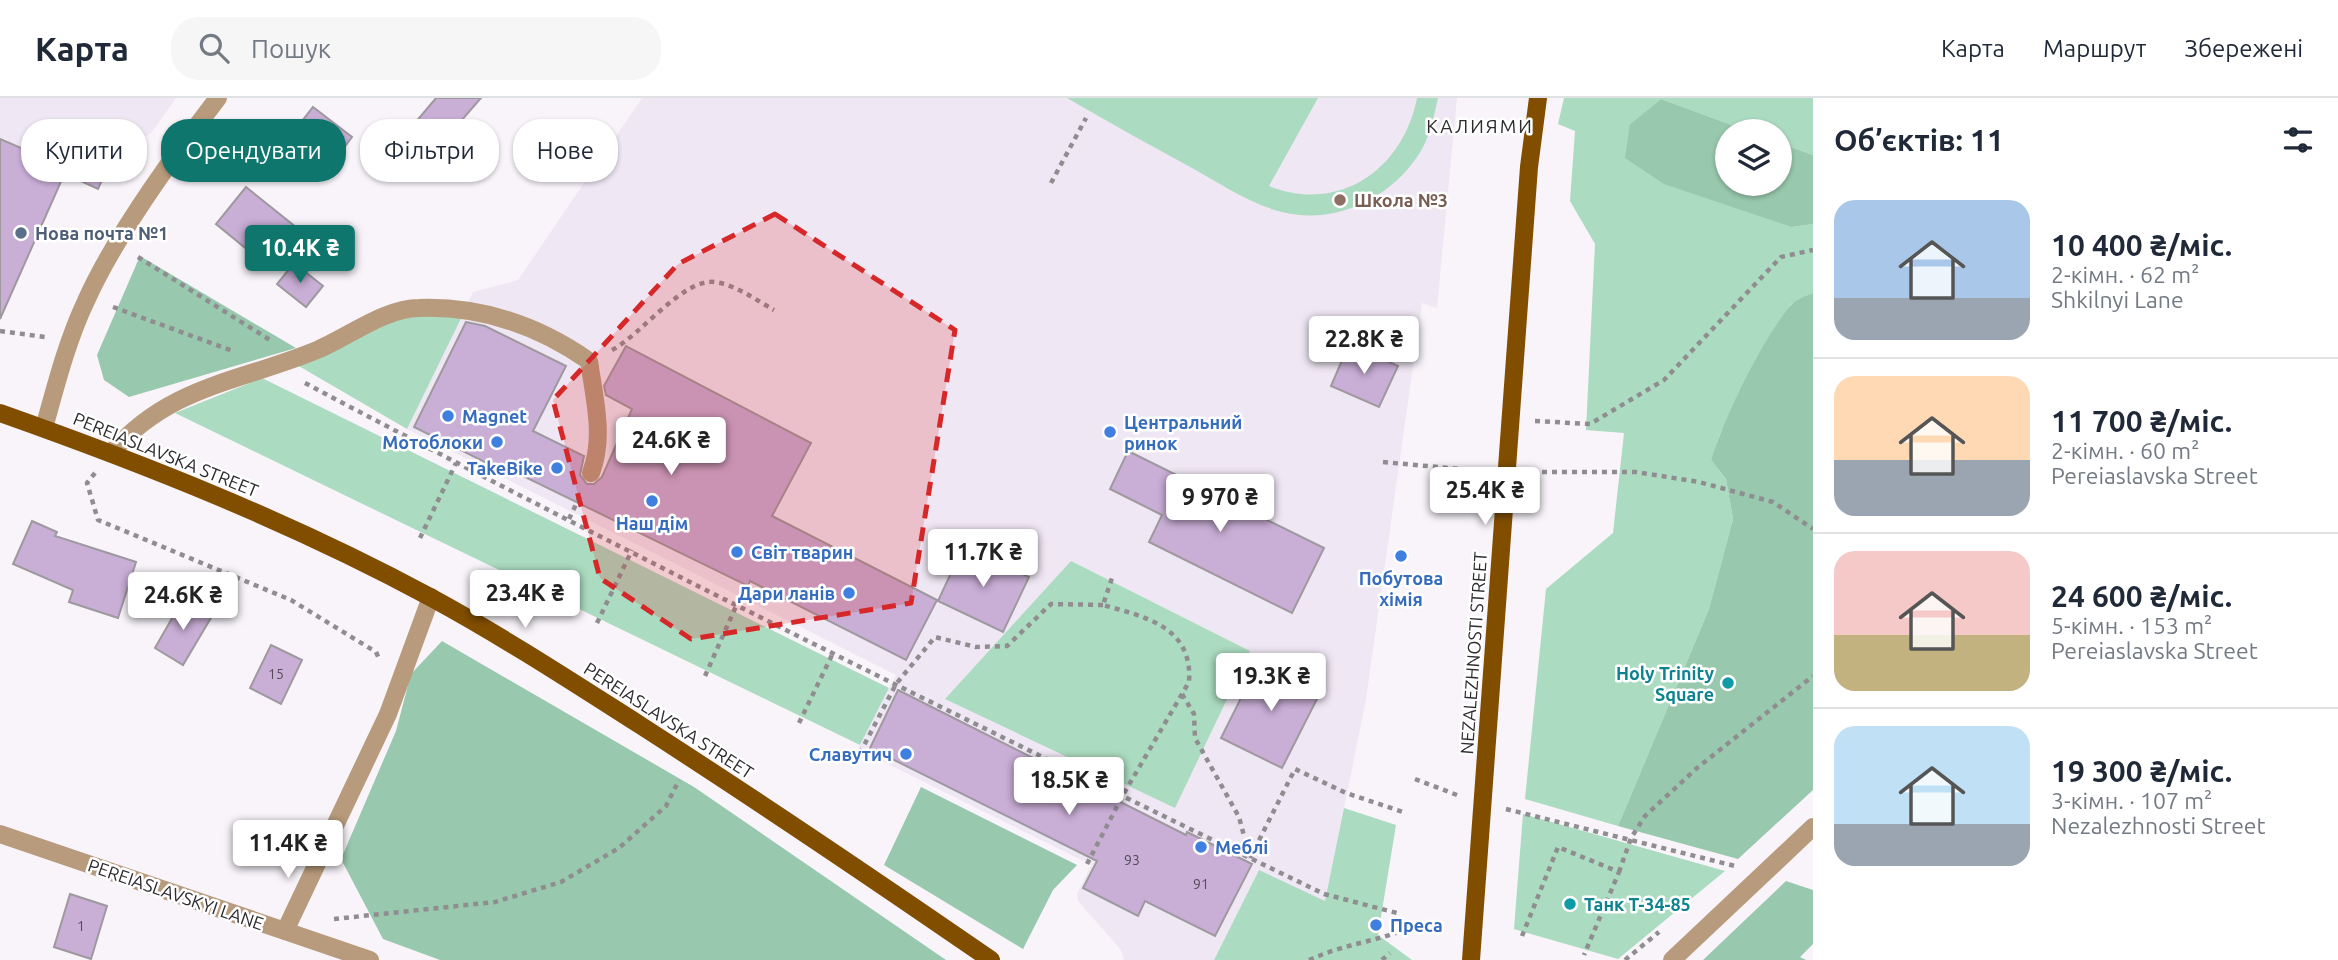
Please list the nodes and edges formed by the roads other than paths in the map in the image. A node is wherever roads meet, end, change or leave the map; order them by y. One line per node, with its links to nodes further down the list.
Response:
1 (218, 98): 4 (street)
2 (1538, 98): 13 (main road, NEZALEZHNOSTI STREET)
3 (0, 413): 4 (main road, PEREIASLAVSKA STREET)
4 (44, 428): 5 (main road, PEREIASLAVSKA STREET)
5 (111, 453): 6 (street); 7 (main road, PEREIASLAVSKA STREET)
6 (591, 473)
7 (431, 597): 10 (street, PEREIASLAVSKYI LANE); 12 (main road, PEREIASLAVSKA STREET)
8 (1813, 827): 14 (street)
9 (0, 834): 10 (street, PEREIASLAVSKYI LANE)
10 (285, 931): 11 (street)
11 (370, 960)
12 (991, 960)
13 (1471, 960)
14 (1672, 960)

